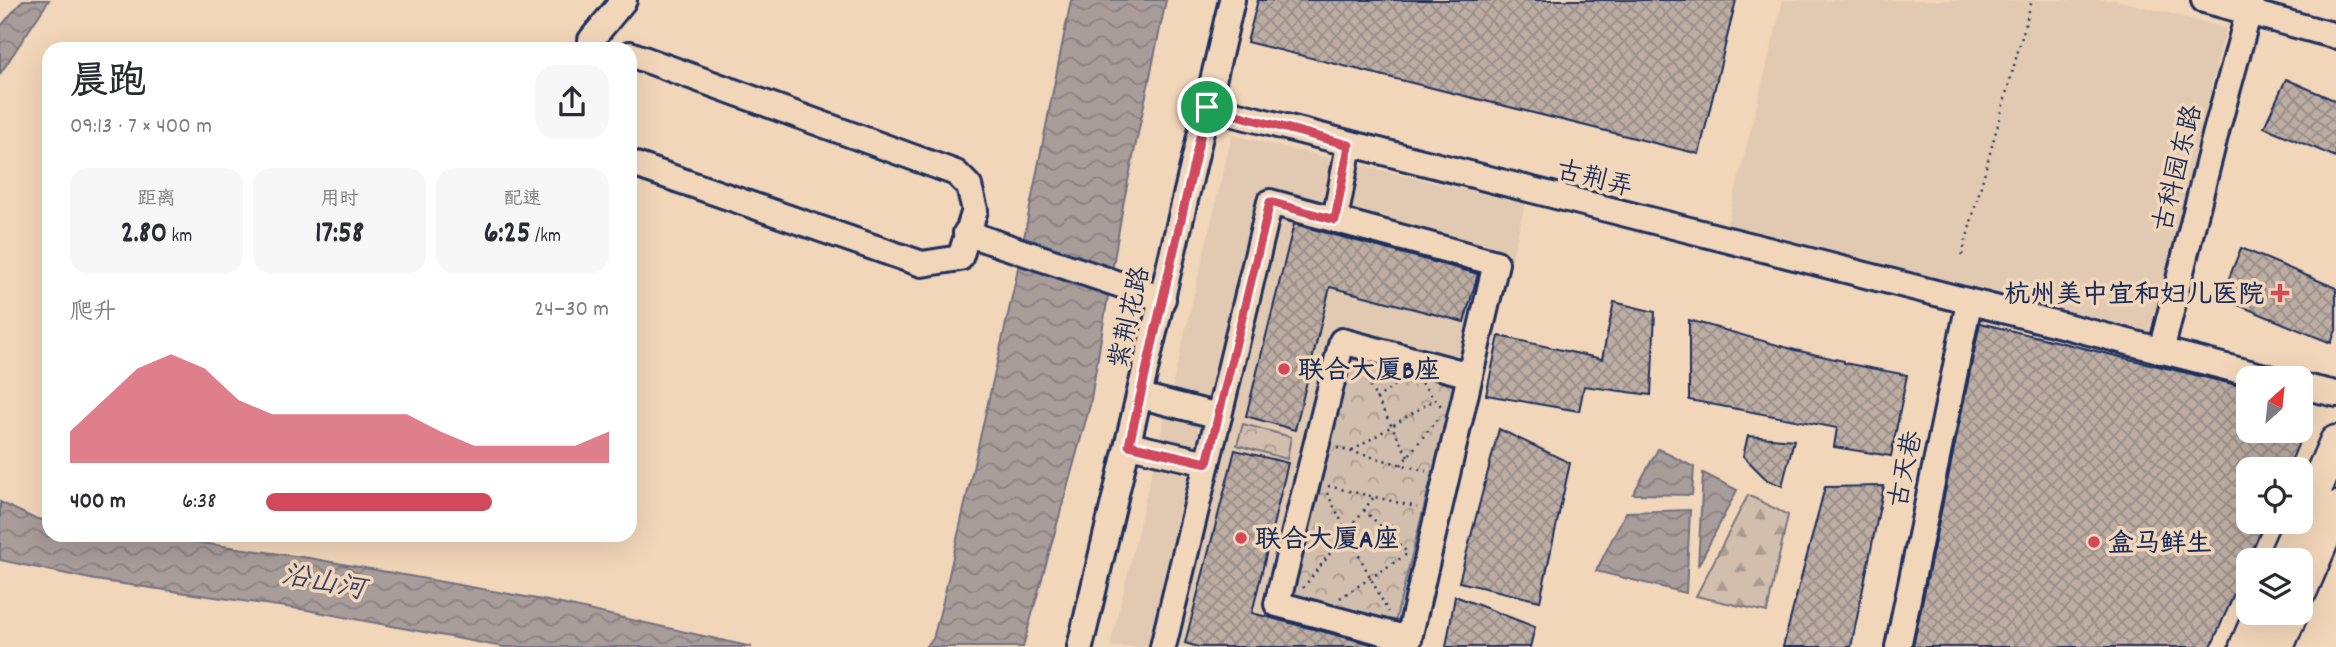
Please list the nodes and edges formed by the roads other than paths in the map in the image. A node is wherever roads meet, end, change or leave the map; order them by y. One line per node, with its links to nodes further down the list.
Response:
1 (624, 0): 6 (street)
2 (1232, 0): 8 (street, 紫荆花路)
3 (2204, 0): 4 (street)
4 (2250, 6): 5 (street); 15 (street, 古科园东路)
5 (2336, 36)
6 (589, 42)
7 (637, 57): 12 (street)
8 (1207, 107): 9 (street, 古荆弄); 13 (street, 紫荆花路)
9 (1349, 145): 11 (street); 14 (street, 古荆弄)
10 (637, 165): 12 (street)
11 (1335, 220): 17 (street); 21 (street)
12 (966, 233): 13 (street)
13 (1163, 299): 20 (street, 紫荆花路)
14 (1969, 303): 15 (street, 古荆弄); 33 (street, 古天巷)
15 (2161, 351): 16 (street, 古荆弄)
16 (2236, 370)
17 (1470, 375): 30 (street); 30 (street)
18 (2314, 389): 19 (street)
19 (2336, 394)
20 (1140, 396): 21 (street); 23 (street, 紫荆花路)
21 (1219, 416): 24 (street)
22 (2336, 442): 25 (main road)
23 (1129, 445): 24 (street); 31 (street, 紫荆花路)
24 (1207, 463): 32 (street)
25 (2313, 494)
26 (2336, 508): 27 (main road)
27 (2313, 562)
28 (2255, 625): 34 (main road)
29 (2286, 625): 35 (main road)
30 (1408, 643)
31 (1080, 647)
32 (1163, 647)
33 (1898, 647)
34 (2246, 647)
35 (2277, 647)

